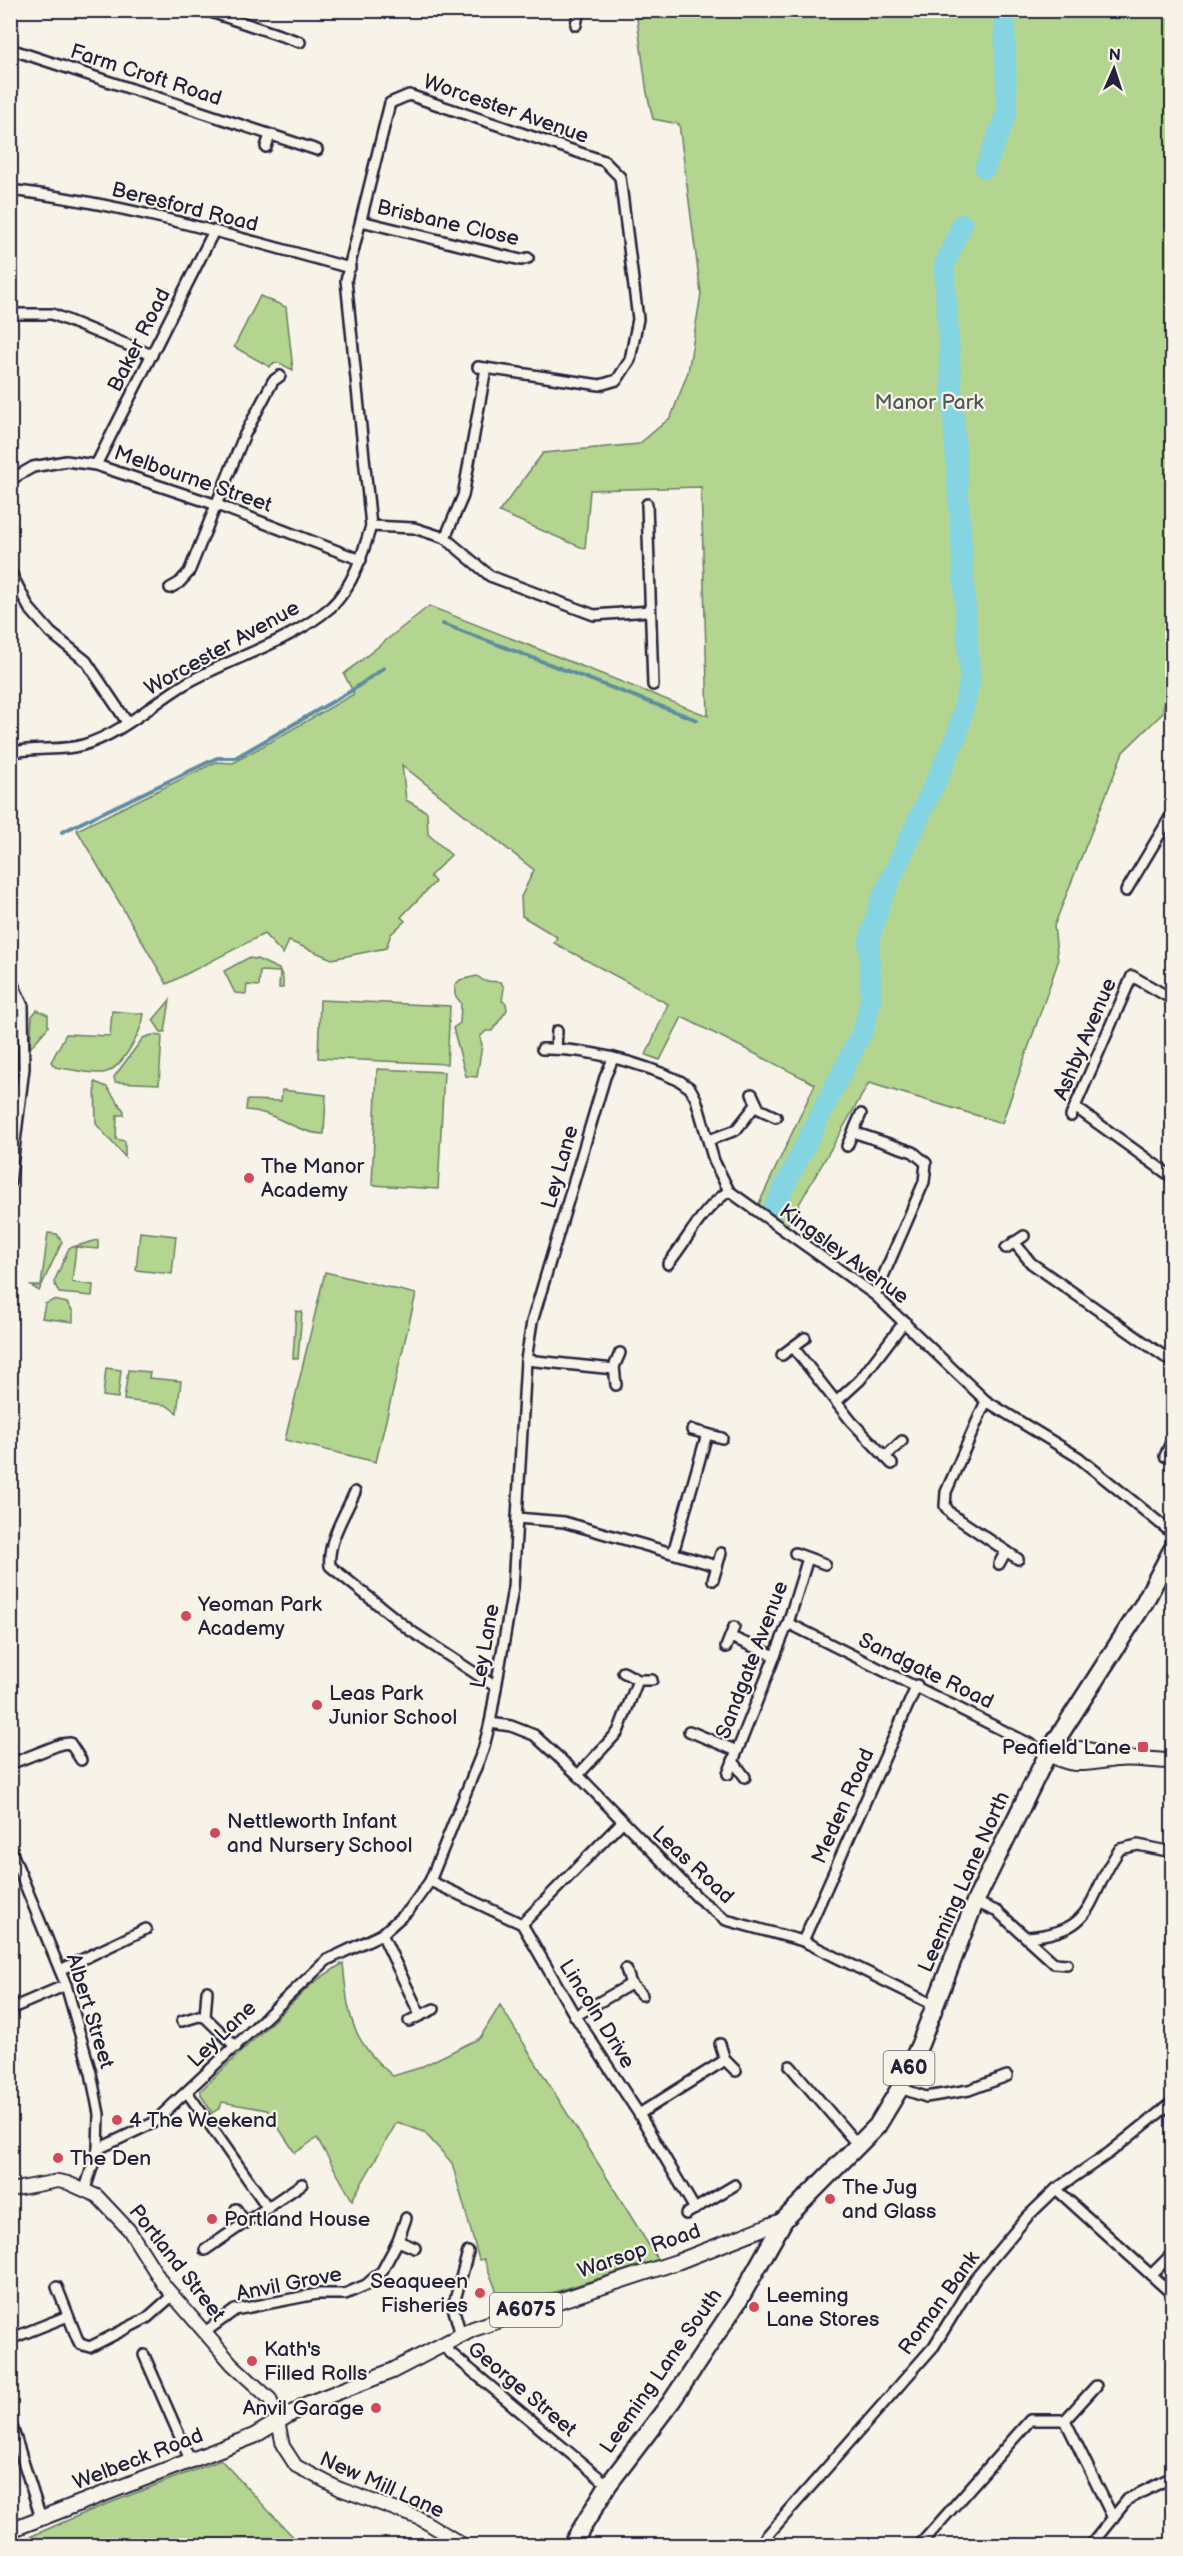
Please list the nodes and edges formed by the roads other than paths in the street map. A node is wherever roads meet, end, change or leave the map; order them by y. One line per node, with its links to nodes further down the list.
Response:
1 (205, 10): 4 (street)
2 (579, 10): 3 (street)
3 (576, 25)
4 (300, 42)
5 (10, 50): 6 (street, Farm Croft Road)
6 (270, 135): 7 (street); 8 (street, Farm Croft Road)
7 (266, 147)
8 (317, 150)
9 (10, 190): 11 (street, Beresford Road)
10 (361, 221): 12 (street, Brisbane Close); 13 (street, Worcester Avenue); 22 (street, Worcester Avenue)
11 (214, 231): 13 (street, Beresford Road); 15 (street, Baker Road)
12 (528, 258)
13 (350, 268): 21 (street, Worcester Avenue)
14 (10, 314): 15 (street)
15 (152, 355): 17 (street, Baker Road)
16 (280, 376): 20 (street)
17 (96, 465): 18 (street, Melbourne Street); 20 (street, Melbourne Street)
18 (10, 480)
19 (647, 504): 26 (street)
20 (218, 505): 23 (street, Melbourne Street); 25 (street)
21 (371, 526): 22 (street); 23 (street, Worcester Avenue)
22 (445, 538): 26 (street)
23 (361, 560): 28 (street, Worcester Avenue)
24 (10, 571): 28 (street)
25 (170, 588)
26 (650, 611): 27 (street)
27 (653, 685)
28 (127, 722): 29 (street, Worcester Avenue)
29 (10, 753)
30 (1171, 819): 31 (street)
31 (1126, 891)
32 (10, 977): 45 (street)
33 (1173, 999): 46 (street, Ashby Avenue)
34 (557, 1030): 36 (street)
35 (542, 1049): 36 (street)
36 (556, 1049): 37 (street)
37 (613, 1059): 43 (street); 59 (street, Ley Lane)
38 (752, 1094): 39 (street)
39 (755, 1106): 41 (street); 43 (street)
40 (861, 1114): 42 (street)
41 (776, 1117)
42 (853, 1132): 44 (street); 53 (street)
43 (709, 1140): 48 (street)
44 (847, 1146)
45 (12, 1163): 47 (street)
46 (1173, 1177)
47 (10, 1183)
48 (729, 1191): 52 (street); 53 (street, Kingsley Avenue)
49 (1024, 1236): 50 (street)
50 (1014, 1242): 51 (street); 60 (street)
51 (1006, 1248)
52 (668, 1264)
53 (875, 1295): 54 (street, Kingsley Avenue)
54 (905, 1321): 63 (street, Kingsley Avenue); 64 (street)
55 (805, 1338): 56 (street)
56 (793, 1347): 58 (street); 64 (street)
57 (620, 1353): 61 (street)
58 (782, 1355)
59 (526, 1360): 61 (street); 72 (street, Ley Lane)
60 (1173, 1362)
61 (614, 1369): 62 (street)
62 (616, 1385)
63 (987, 1401): 73 (street, Kingsley Avenue); 75 (street)
64 (836, 1402): 69 (street)
65 (692, 1430): 66 (street)
66 (706, 1434): 67 (street); 77 (street)
67 (722, 1438)
68 (1173, 1440): 70 (street)
69 (902, 1441)
70 (1165, 1456)
71 (355, 1492): 94 (street)
72 (517, 1518): 77 (street); 94 (street, Ley Lane)
73 (1173, 1533)
74 (1173, 1550): 98 (highway, Leeming Lane North / A60)
75 (1006, 1551): 80 (street); 82 (street)
76 (795, 1552): 79 (street)
77 (673, 1553): 83 (street)
78 (721, 1553): 83 (street)
79 (808, 1558): 81 (street); 85 (street, Sandgate Avenue)
80 (1018, 1559)
81 (825, 1564)
82 (999, 1564)
83 (717, 1566): 84 (street)
84 (713, 1580)
85 (788, 1623): 89 (street, Sandgate Avenue); 93 (street, Sandgate Road)
86 (734, 1627): 87 (street)
87 (730, 1637): 88 (street); 89 (street)
88 (726, 1647)
89 (775, 1656): 97 (street, Sandgate Avenue)
90 (623, 1672): 91 (street)
91 (638, 1680): 92 (street); 104 (street)
92 (652, 1680)
93 (917, 1685): 98 (street, Sandgate Road); 115 (street, Meden Road)
94 (496, 1687): 95 (street, Ley Lane)
95 (490, 1723): 104 (street, Leas Road); 109 (street, Ley Lane)
96 (689, 1731): 97 (street)
97 (737, 1751): 100 (street, Sandgate Avenue)
98 (1048, 1753): 101 (main road); 110 (highway, Leeming Lane North / A60)
99 (81, 1760): 102 (street)
100 (733, 1761): 103 (street, Sandgate Avenue); 105 (street)
101 (1173, 1761)
102 (10, 1764)
103 (728, 1774)
104 (578, 1775): 106 (street, Leas Road)
105 (746, 1778)
106 (622, 1822): 111 (street); 115 (street, Leas Road)
107 (10, 1848): 118 (street, Albert Street)
108 (1173, 1852): 114 (street)
109 (430, 1881): 111 (street); 113 (street, Ley Lane)
110 (975, 1902): 114 (street); 123 (highway, Leeming Lane North / A60)
111 (522, 1924): 127 (street, Lincoln Drive)
112 (146, 1929): 118 (street)
113 (382, 1934): 126 (street); 132 (street, Ley Lane)
114 (1027, 1937): 116 (street)
115 (803, 1941): 123 (street, Leas Road)
116 (1067, 1964)
117 (626, 1969): 119 (street)
118 (60, 1970): 120 (street, Albert Street)
119 (631, 1984): 122 (street); 127 (street)
120 (66, 1985): 124 (street); 142 (street, Albert Street)
121 (207, 1991): 128 (street)
122 (642, 1995)
123 (934, 2005): 137 (highway, Leeming Lane North / A60)
124 (10, 2008)
125 (434, 2009): 126 (street)
126 (420, 2015): 130 (street)
127 (575, 2016): 140 (street, Lincoln Drive)
128 (205, 2017): 129 (street); 132 (street)
129 (182, 2021)
130 (408, 2021)
131 (720, 2044): 133 (street)
132 (236, 2047): 138 (street, Ley Lane)
133 (725, 2060): 135 (street); 140 (street)
134 (790, 2066): 141 (street)
135 (736, 2071)
136 (1007, 2076): 137 (street)
137 (900, 2088): 141 (highway, Leeming Lane North / A60)
138 (187, 2092): 142 (street, Ley Lane); 148 (street)
139 (1170, 2104): 146 (street, Roman Bank)
140 (639, 2114): 144 (street, Lincoln Drive)
141 (858, 2144): 151 (highway, Leeming Lane North / A60)
142 (98, 2149): 145 (street, Albert Street)
143 (302, 2184): 148 (street)
144 (735, 2185)
145 (85, 2189): 147 (street); 161 (street, Portland Street)
146 (1056, 2189): 158 (street); 180 (street, Roman Bank)
147 (10, 2190)
148 (268, 2208): 152 (street)
149 (236, 2209): 152 (street)
150 (406, 2218): 153 (street, Anvil Grove)
151 (784, 2220): 164 (main road, Warsop Road / A6075); 174 (highway, Leeming Lane South / A60)
152 (246, 2223): 155 (street)
153 (398, 2241): 154 (street); 163 (street, Anvil Grove)
154 (415, 2248)
155 (205, 2250)
156 (468, 2252): 164 (street)
157 (1173, 2254): 158 (street)
158 (1151, 2275): 160 (street)
159 (57, 2287): 162 (street)
160 (1173, 2294)
161 (173, 2295): 162 (street); 163 (street, Portland Street)
162 (68, 2316): 165 (street)
163 (205, 2332): 171 (street, Portland Street)
164 (461, 2335): 166 (main road, Warsop Road / A6075)
165 (10, 2339)
166 (441, 2345): 171 (main road, Warsop Road / A6075); 174 (street, George Street)
167 (144, 2355): 172 (street)
168 (1096, 2386): 170 (street)
169 (10, 2420): 175 (street)
170 (1065, 2420): 176 (street); 181 (street)
171 (278, 2421): 172 (main road, Welbeck Road / A6075); 178 (street, New Mill Lane)
172 (191, 2462): 175 (main road, Welbeck Road / A6075)
173 (1173, 2477): 176 (street)
174 (609, 2484): 179 (highway, Leeming Lane South / A60)
175 (41, 2518): 177 (main road, Welbeck Road / A6075)
176 (1113, 2518): 182 (street)
177 (10, 2530)
178 (465, 2546)
179 (572, 2546)
180 (758, 2546)
181 (919, 2546)
182 (1090, 2546)

